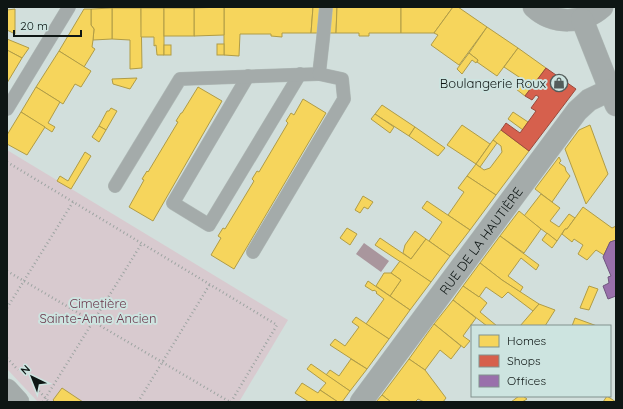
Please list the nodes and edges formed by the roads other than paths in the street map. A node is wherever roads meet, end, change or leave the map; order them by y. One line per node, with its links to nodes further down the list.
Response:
1 (69, 7): 10 (lane)
2 (326, 7): 7 (lane)
3 (534, 7): 5 (street)
4 (602, 7): 5 (street)
5 (582, 19): 9 (street)
6 (300, 74): 7 (lane); 8 (lane); 8 (lane)
7 (319, 74): 12 (lane)
8 (248, 76): 11 (lane)
9 (613, 98): 15 (street, RUE DE LA HAUTIÈRE)
10 (7, 109)
11 (115, 186)
12 (253, 252)
13 (7, 390): 14 (street)
14 (18, 402)
15 (361, 402)

